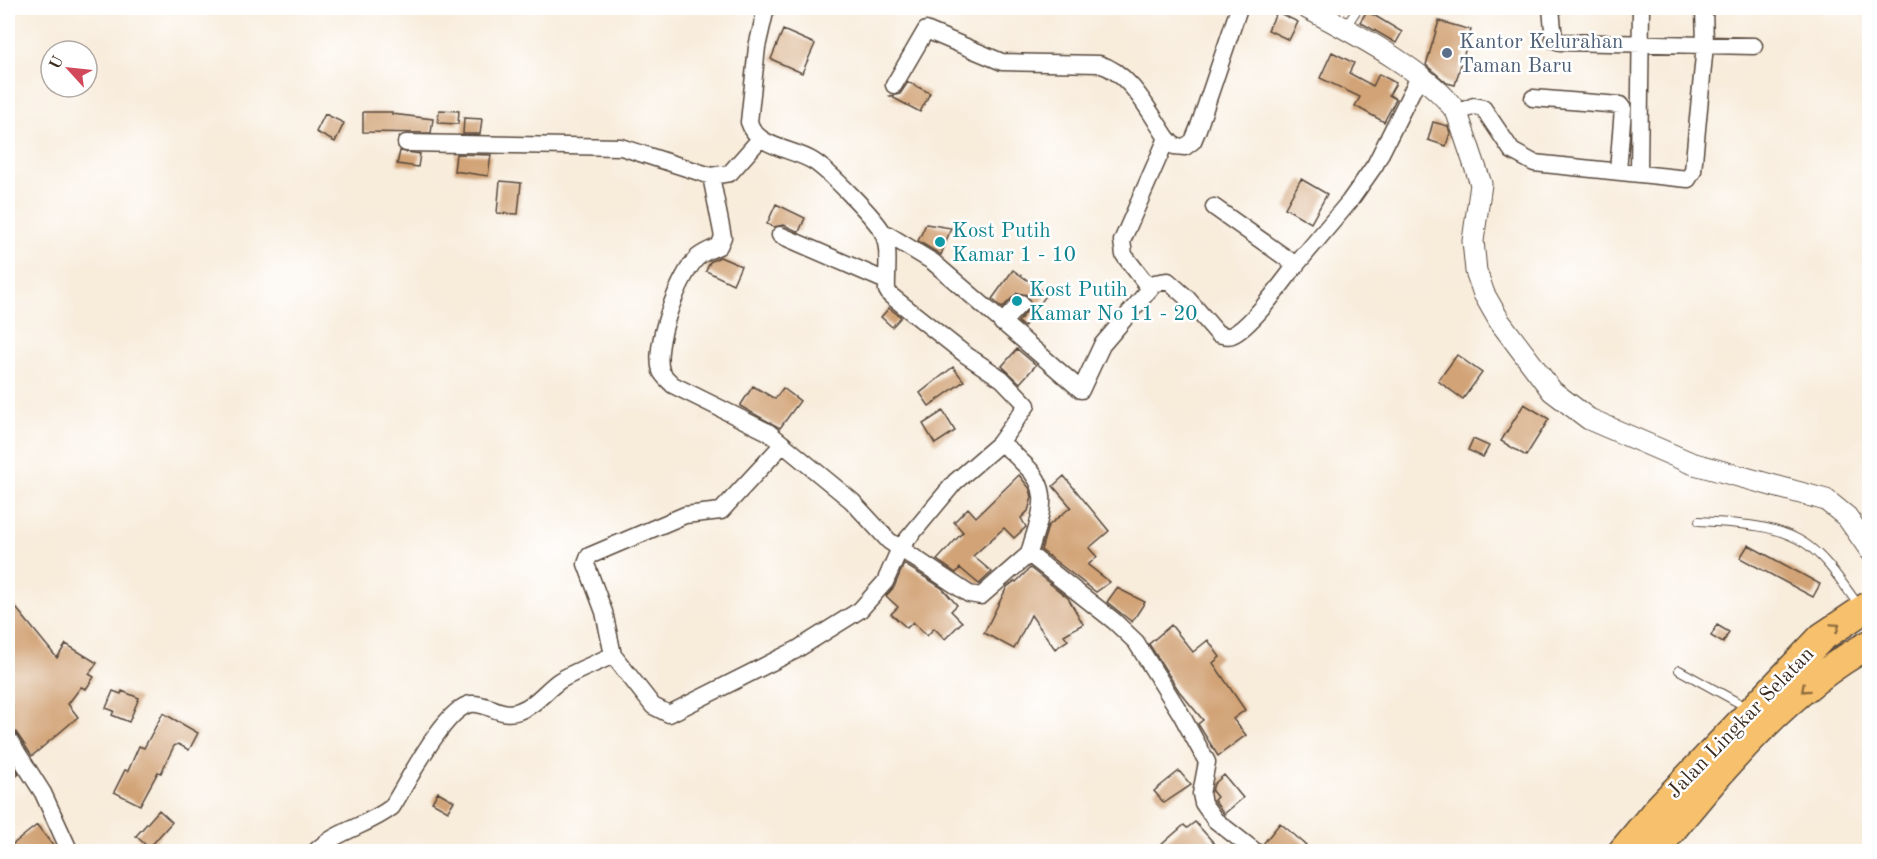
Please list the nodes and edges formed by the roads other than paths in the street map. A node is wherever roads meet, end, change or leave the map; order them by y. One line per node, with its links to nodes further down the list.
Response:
1 (766, 8): 17 (street)
2 (1239, 8): 16 (street)
3 (1307, 8): 8 (street)
4 (1358, 8): 8 (lane)
5 (1551, 8): 9 (street)
6 (1641, 8): 9 (street)
7 (1704, 8): 10 (street)
8 (1344, 28): 12 (street)
9 (1641, 45): 10 (street); 20 (street)
10 (1705, 45): 11 (street); 20 (street)
11 (1754, 46)
12 (1419, 77): 15 (street); 25 (street)
13 (894, 85): 16 (street)
14 (1533, 98): 19 (street)
15 (1457, 113): 19 (street); 34 (street)
16 (1167, 138): 27 (street)
17 (760, 139): 21 (street); 23 (street)
18 (406, 143): 21 (street)
19 (1618, 171): 20 (street)
20 (1639, 172)
21 (711, 176): 30 (street)
22 (1214, 207): 25 (street)
23 (882, 231): 26 (street); 29 (street)
24 (780, 235): 26 (street)
25 (1296, 265): 27 (street)
26 (886, 280): 31 (street)
27 (1150, 289): 29 (street)
28 (1020, 303): 29 (street)
29 (1002, 323)
30 (783, 444): 33 (street); 38 (street)
31 (999, 444): 33 (street); 35 (street)
32 (1699, 521): 36 (lane)
33 (900, 548): 35 (street); 38 (street)
34 (1869, 550)
35 (1029, 554): 44 (street)
36 (1866, 608): 40 (highway, Jalan Lingkar Selatan, one-way to 36)
37 (1869, 644): 46 (highway, Jalan Lingkar Selatan, one-way to 46)
38 (613, 655): 43 (street)
39 (1679, 670): 40 (lane)
40 (1751, 709): 45 (highway, Jalan Lingkar Selatan)
41 (8, 738): 42 (street)
42 (70, 852)
43 (315, 852)
44 (1256, 852)
45 (1622, 852)
46 (1654, 852)

